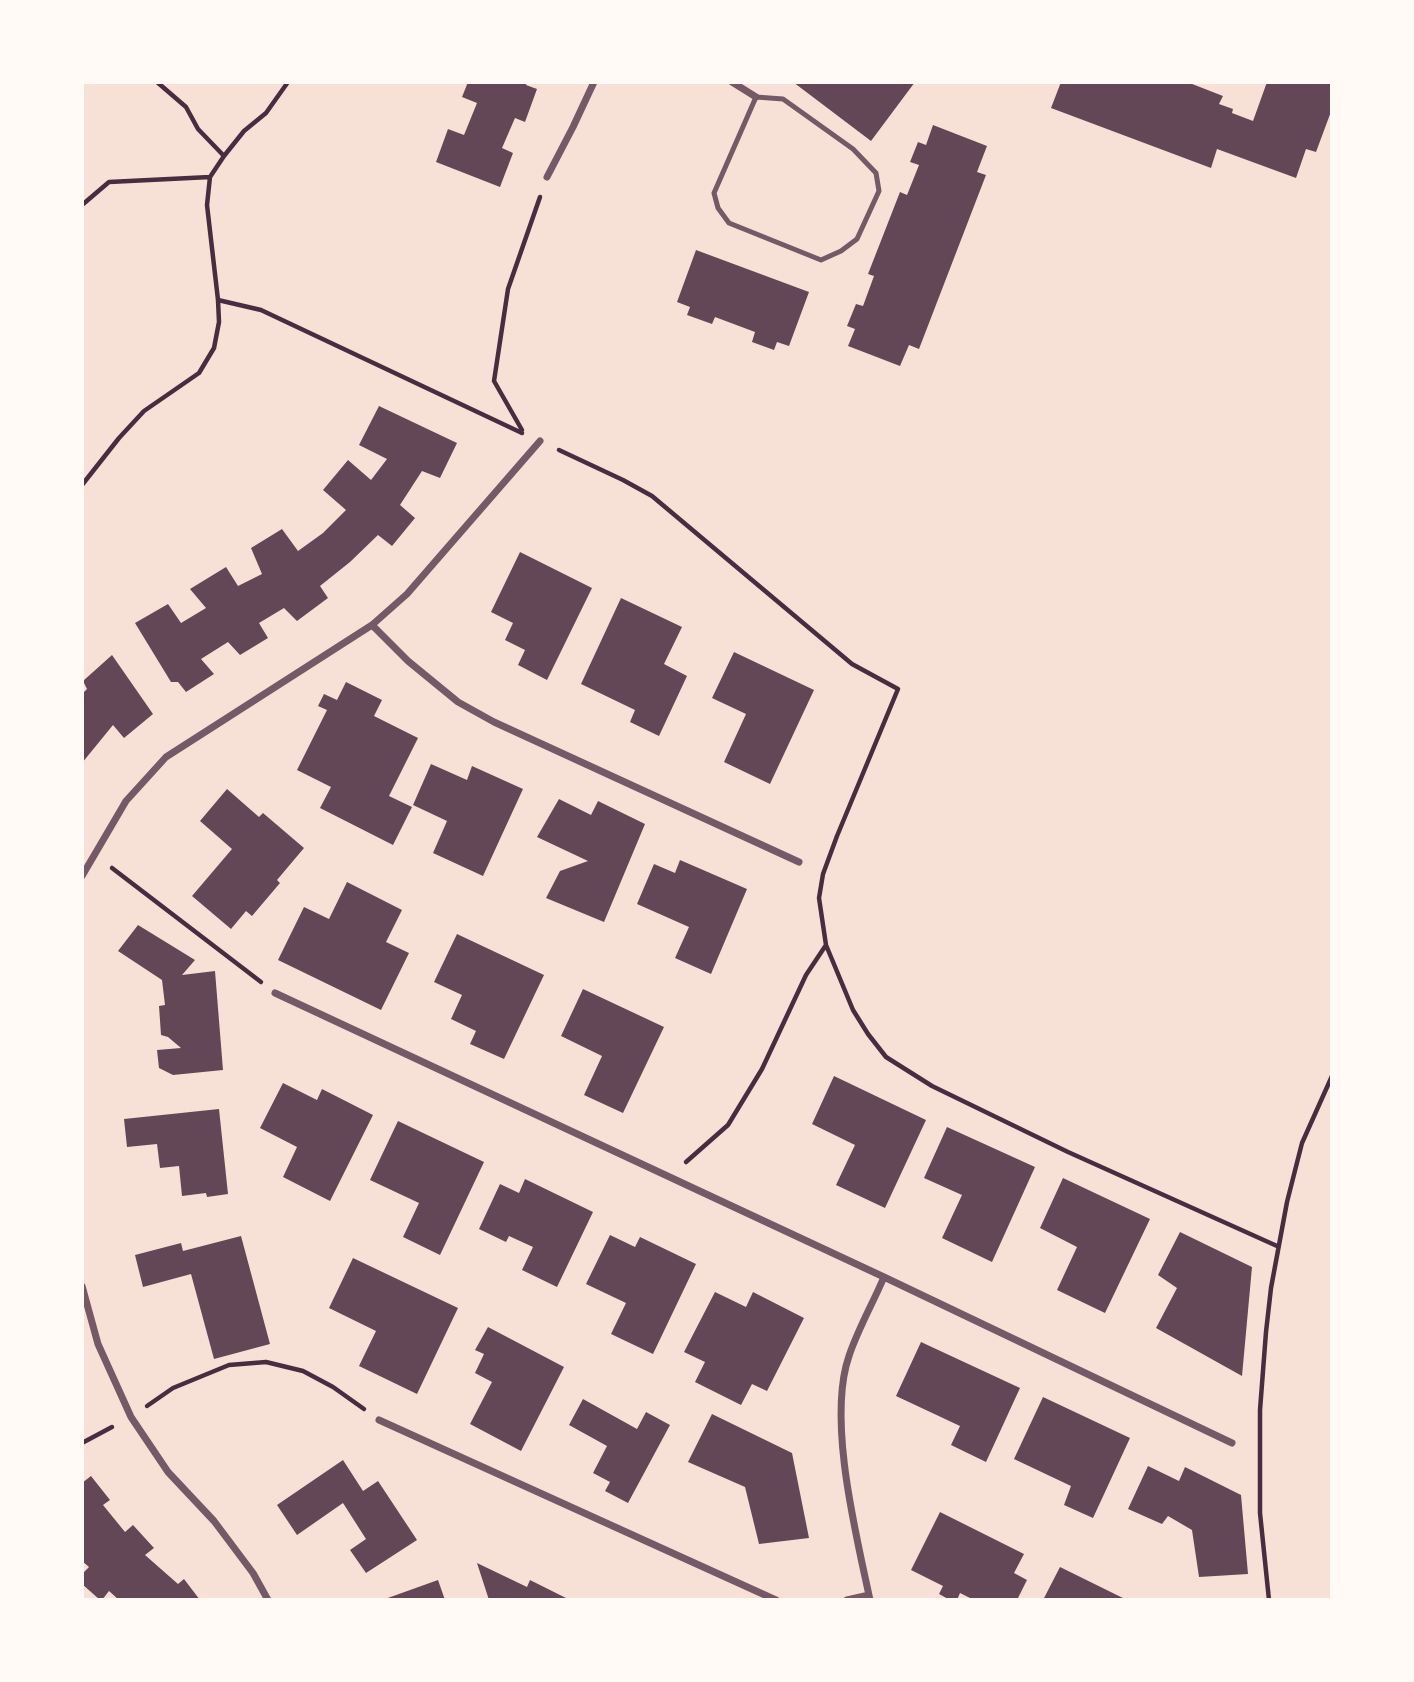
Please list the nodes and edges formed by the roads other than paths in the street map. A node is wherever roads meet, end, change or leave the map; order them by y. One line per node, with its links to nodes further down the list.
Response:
1 (594, 82): 4 (street)
2 (732, 82): 3 (street)
3 (756, 97): 3 (lane)
4 (547, 177)
5 (540, 441): 6 (street)
6 (372, 625): 7 (street); 8 (street)
7 (799, 862)
8 (82, 876)
9 (275, 993): 10 (street)
10 (884, 1277): 13 (street); 14 (street)
11 (82, 1286): 15 (street)
12 (379, 1420): 16 (street)
13 (1232, 1443)
14 (870, 1597): 17 (street)
15 (268, 1600)
16 (776, 1600)
17 (847, 1600)

